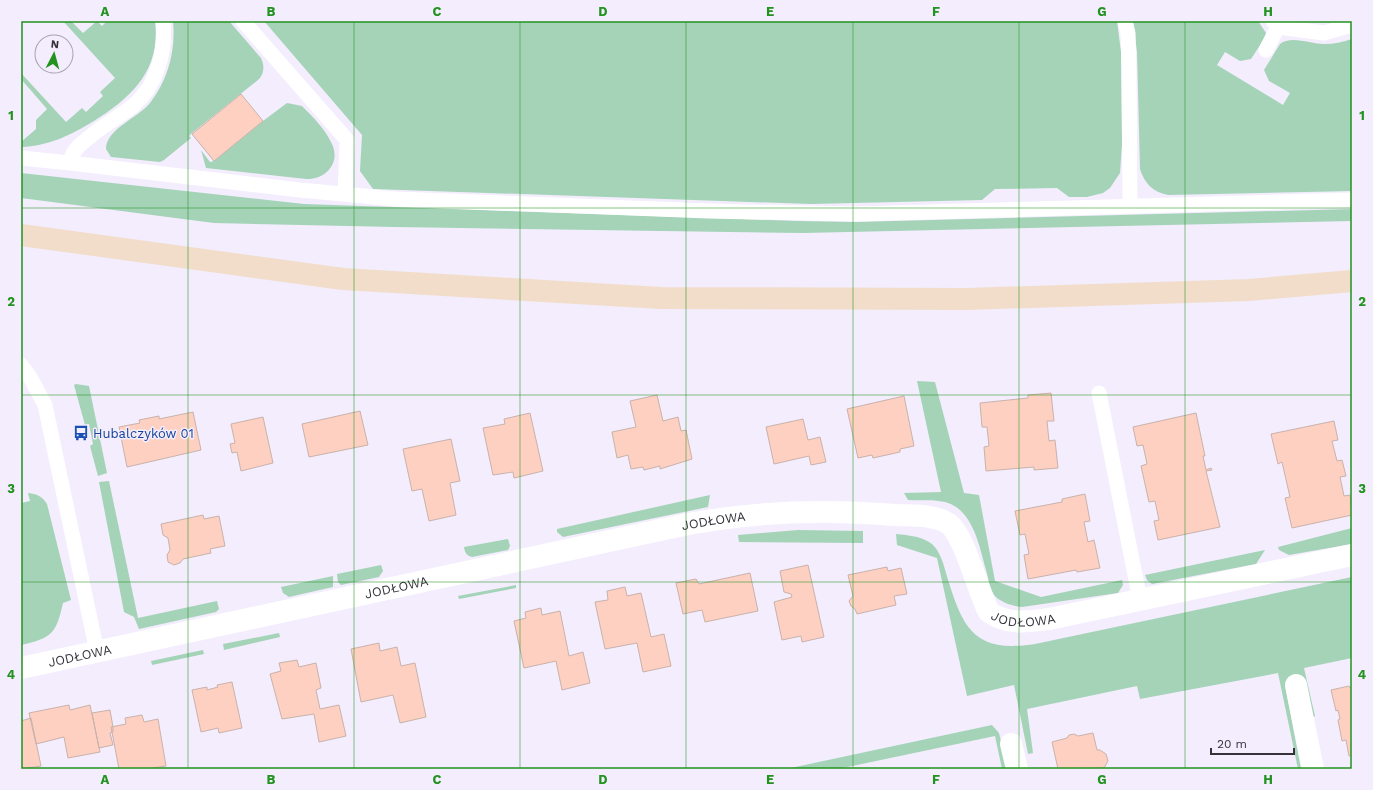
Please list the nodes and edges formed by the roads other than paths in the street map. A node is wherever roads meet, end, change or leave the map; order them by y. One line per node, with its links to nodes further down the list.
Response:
1 (164, 21): 8 (lane)
2 (243, 21): 9 (lane)
3 (1125, 21): 11 (lane)
4 (1276, 24): 5 (lane); 6 (lane)
5 (1352, 25)
6 (1266, 50)
7 (21, 158): 8 (lane)
8 (70, 163): 9 (lane)
9 (345, 194): 11 (lane)
10 (1352, 200): 11 (lane)
11 (1130, 206)
12 (21, 235): 13 (main road)
13 (1352, 281)
14 (21, 366): 18 (lane)
15 (1099, 393): 17 (lane)
16 (1352, 555): 17 (street, JODŁOWA)
17 (1140, 600): 18 (street, JODŁOWA)
18 (97, 652): 19 (street, JODŁOWA)
19 (21, 668)
20 (1296, 685): 23 (street)
21 (1011, 744): 22 (street)
22 (1017, 769)
23 (1313, 769)

